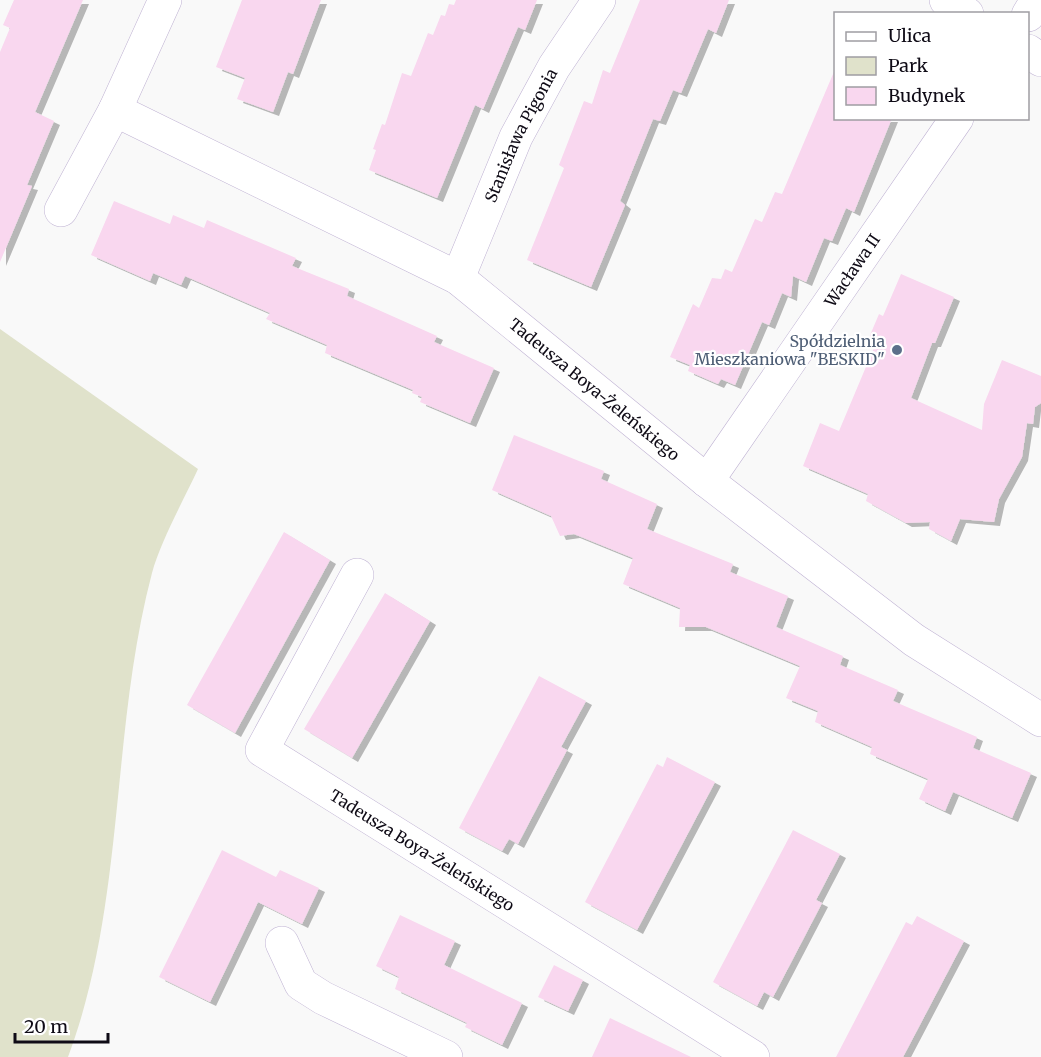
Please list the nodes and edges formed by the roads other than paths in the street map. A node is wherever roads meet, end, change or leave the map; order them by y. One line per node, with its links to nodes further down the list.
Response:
1 (165, 0): 7 (street)
2 (599, 0): 10 (street, Stanisława Pigonia)
3 (946, 0): 5 (street)
4 (1037, 0): 6 (street)
5 (965, 12)
6 (1029, 13)
7 (115, 110): 9 (street); 10 (street, Tadeusza Boya-Żeleńskiego)
8 (956, 120): 11 (street, Wacława II)
9 (62, 210)
10 (458, 278): 11 (street, Tadeusza Boya-Żeleńskiego)
11 (707, 481): 13 (street, Tadeusza Boya-Żeleńskiego)
12 (357, 575): 16 (street, Tadeusza Boya-Żeleńskiego)
13 (1041, 720)
14 (282, 943): 15 (street)
15 (446, 1057)
16 (753, 1057)

